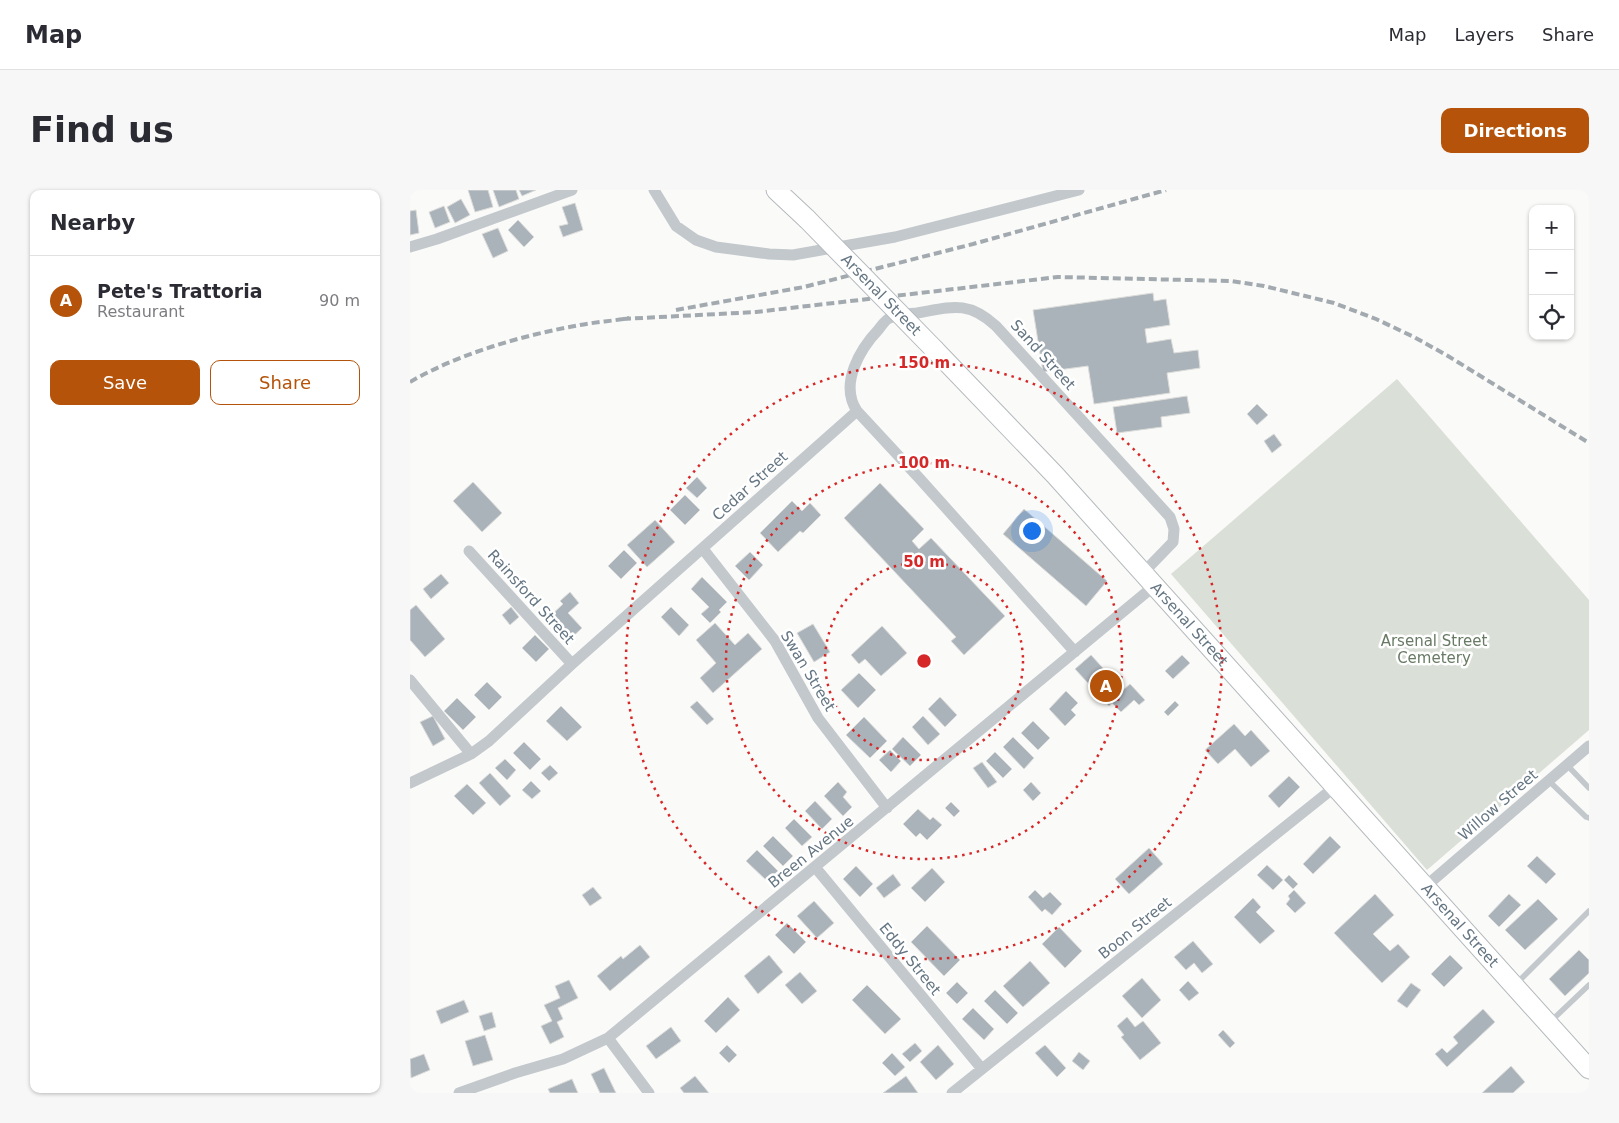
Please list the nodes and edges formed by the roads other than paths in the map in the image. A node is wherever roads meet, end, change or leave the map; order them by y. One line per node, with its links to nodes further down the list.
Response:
1 (572, 190): 5 (street)
2 (654, 190): 4 (street)
3 (776, 190): 9 (highway, Arsenal Street, bridge)
4 (1079, 190)
5 (410, 247)
6 (857, 412): 7 (street, Cedar Street); 9 (street, Sand Street); 10 (street)
7 (703, 549): 11 (street, Cedar Street); 20 (street, Swan Street)
8 (469, 551): 11 (street, Rainsford Street)
9 (1149, 579): 10 (street, Breen Avenue); 18 (highway, Arsenal Street)
10 (1075, 652): 20 (street, Breen Avenue)
11 (572, 664): 14 (street, Cedar Street)
12 (410, 680): 14 (street)
13 (1589, 746): 15 (street, Willow Street)
14 (471, 754): 17 (street, Cedar Street)
15 (1568, 764): 16 (street, Willow Street); 19 (lane)
16 (1549, 781): 21 (lane); 23 (street, Willow Street)
17 (410, 783)
18 (1336, 786): 23 (highway, Arsenal Street); 29 (street, Boon Street)
19 (1589, 788)
20 (887, 808): 22 (street, Breen Avenue)
21 (1589, 818)
22 (816, 867): 28 (street, Breen Avenue); 29 (street, Eddy Street)
23 (1426, 886): 26 (highway, Arsenal Street)
24 (1589, 911): 26 (lane)
25 (1589, 984): 27 (lane)
26 (1514, 985): 27 (highway, Arsenal Street)
27 (1548, 1023): 30 (highway, Arsenal Street)
28 (608, 1038): 31 (street, Breen Avenue); 32 (street)
29 (982, 1069): 33 (street, Boon Street)
30 (1589, 1069)
31 (459, 1093)
32 (649, 1093)
33 (952, 1093)

